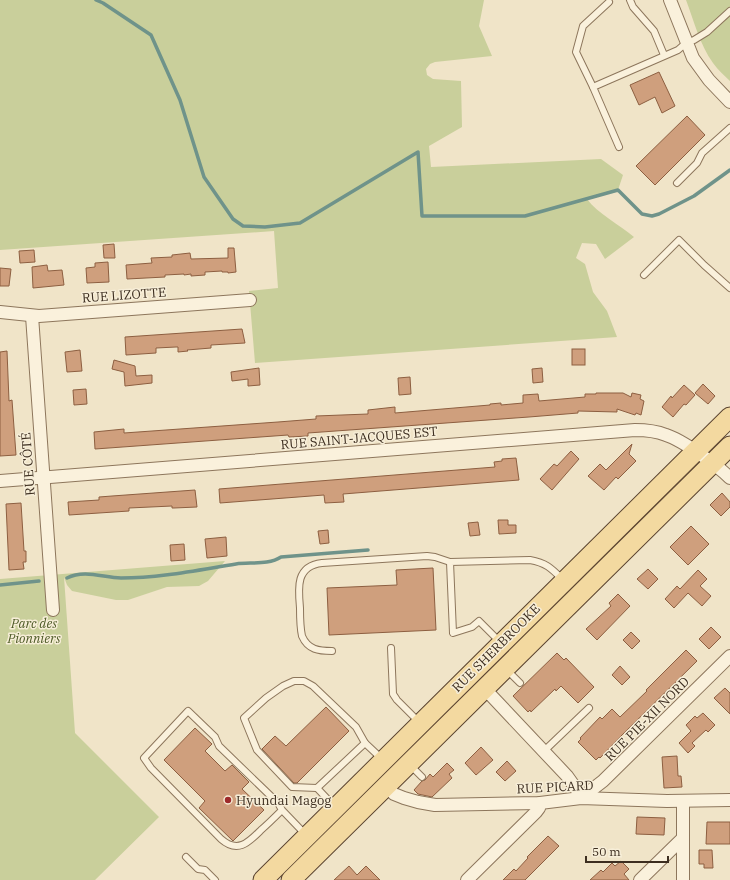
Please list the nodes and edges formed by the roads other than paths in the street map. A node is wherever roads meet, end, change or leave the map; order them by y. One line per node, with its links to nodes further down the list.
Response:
1 (630, 0): 6 (lane)
2 (670, 0): 5 (street)
3 (609, 2): 7 (lane)
4 (730, 11): 5 (lane)
5 (686, 43): 6 (lane); 8 (street)
6 (664, 55): 7 (lane)
7 (593, 87): 10 (lane)
8 (730, 102)
9 (730, 128): 11 (lane)
10 (619, 146)
11 (677, 183)
12 (644, 275): 13 (lane)
13 (730, 288)
14 (250, 300): 16 (street, RUE LIZOTTE)
15 (0, 312): 16 (street, RUE LIZOTTE)
16 (32, 316): 21 (street, RUE CÔTÉ)
17 (730, 417): 19 (main road, RUE SHERBROOKE)
18 (730, 446): 20 (main road, RUE SHERBROOKE)
19 (695, 452): 20 (street, RUE SAINT-JACQUES EST); 21 (street, RUE SAINT-JACQUES EST); 25 (main road, RUE SHERBROOKE)
20 (712, 464): 22 (street, RUE SAINT-JACQUES EST); 31 (main road, RUE SHERBROOKE)
21 (43, 478): 23 (street, RUE SAINT-JACQUES EST); 26 (street, RUE CÔTÉ)
22 (730, 478)
23 (0, 481)
24 (450, 562): 25 (lane); 27 (lane); 29 (lane)
25 (564, 581): 27 (main road, RUE SHERBROOKE)
26 (53, 610)
27 (501, 644): 35 (main road, RUE SHERBROOKE)
28 (391, 648): 35 (lane)
29 (332, 651)
30 (730, 656): 43 (street, RUE PIE-XII NORD)
31 (505, 669): 32 (lane); 33 (main road, RUE SHERBROOKE)
32 (520, 683)
33 (485, 689): 37 (street); 39 (main road, RUE SHERBROOKE)
34 (589, 708): 37 (lane)
35 (420, 724): 38 (main road, RUE SHERBROOKE)
36 (365, 743): 38 (lane); 42 (lane); 42 (lane)
37 (543, 752): 43 (street)
38 (383, 760): 47 (main road, RUE SHERBROOKE)
39 (409, 764): 40 (lane); 41 (main road, RUE SHERBROOKE)
40 (422, 777)
41 (386, 786): 46 (street, RUE PICARD); 54 (main road, RUE SHERBROOKE)
42 (317, 788): 47 (lane)
43 (581, 798): 45 (street, RUE PICARD); 46 (street, RUE PICARD)
44 (730, 800): 45 (street, RUE PICARD)
45 (683, 801): 50 (street)
46 (540, 803): 55 (street)
47 (336, 807): 49 (main road, RUE SHERBROOKE)
48 (282, 810): 48 (lane); 49 (lane)
49 (307, 836): 53 (main road, RUE SHERBROOKE)
50 (683, 838): 56 (street); 57 (street)
51 (186, 857): 52 (lane)
52 (215, 880)
53 (263, 880)
54 (291, 880)
55 (467, 880)
56 (640, 880)
57 (683, 880)

